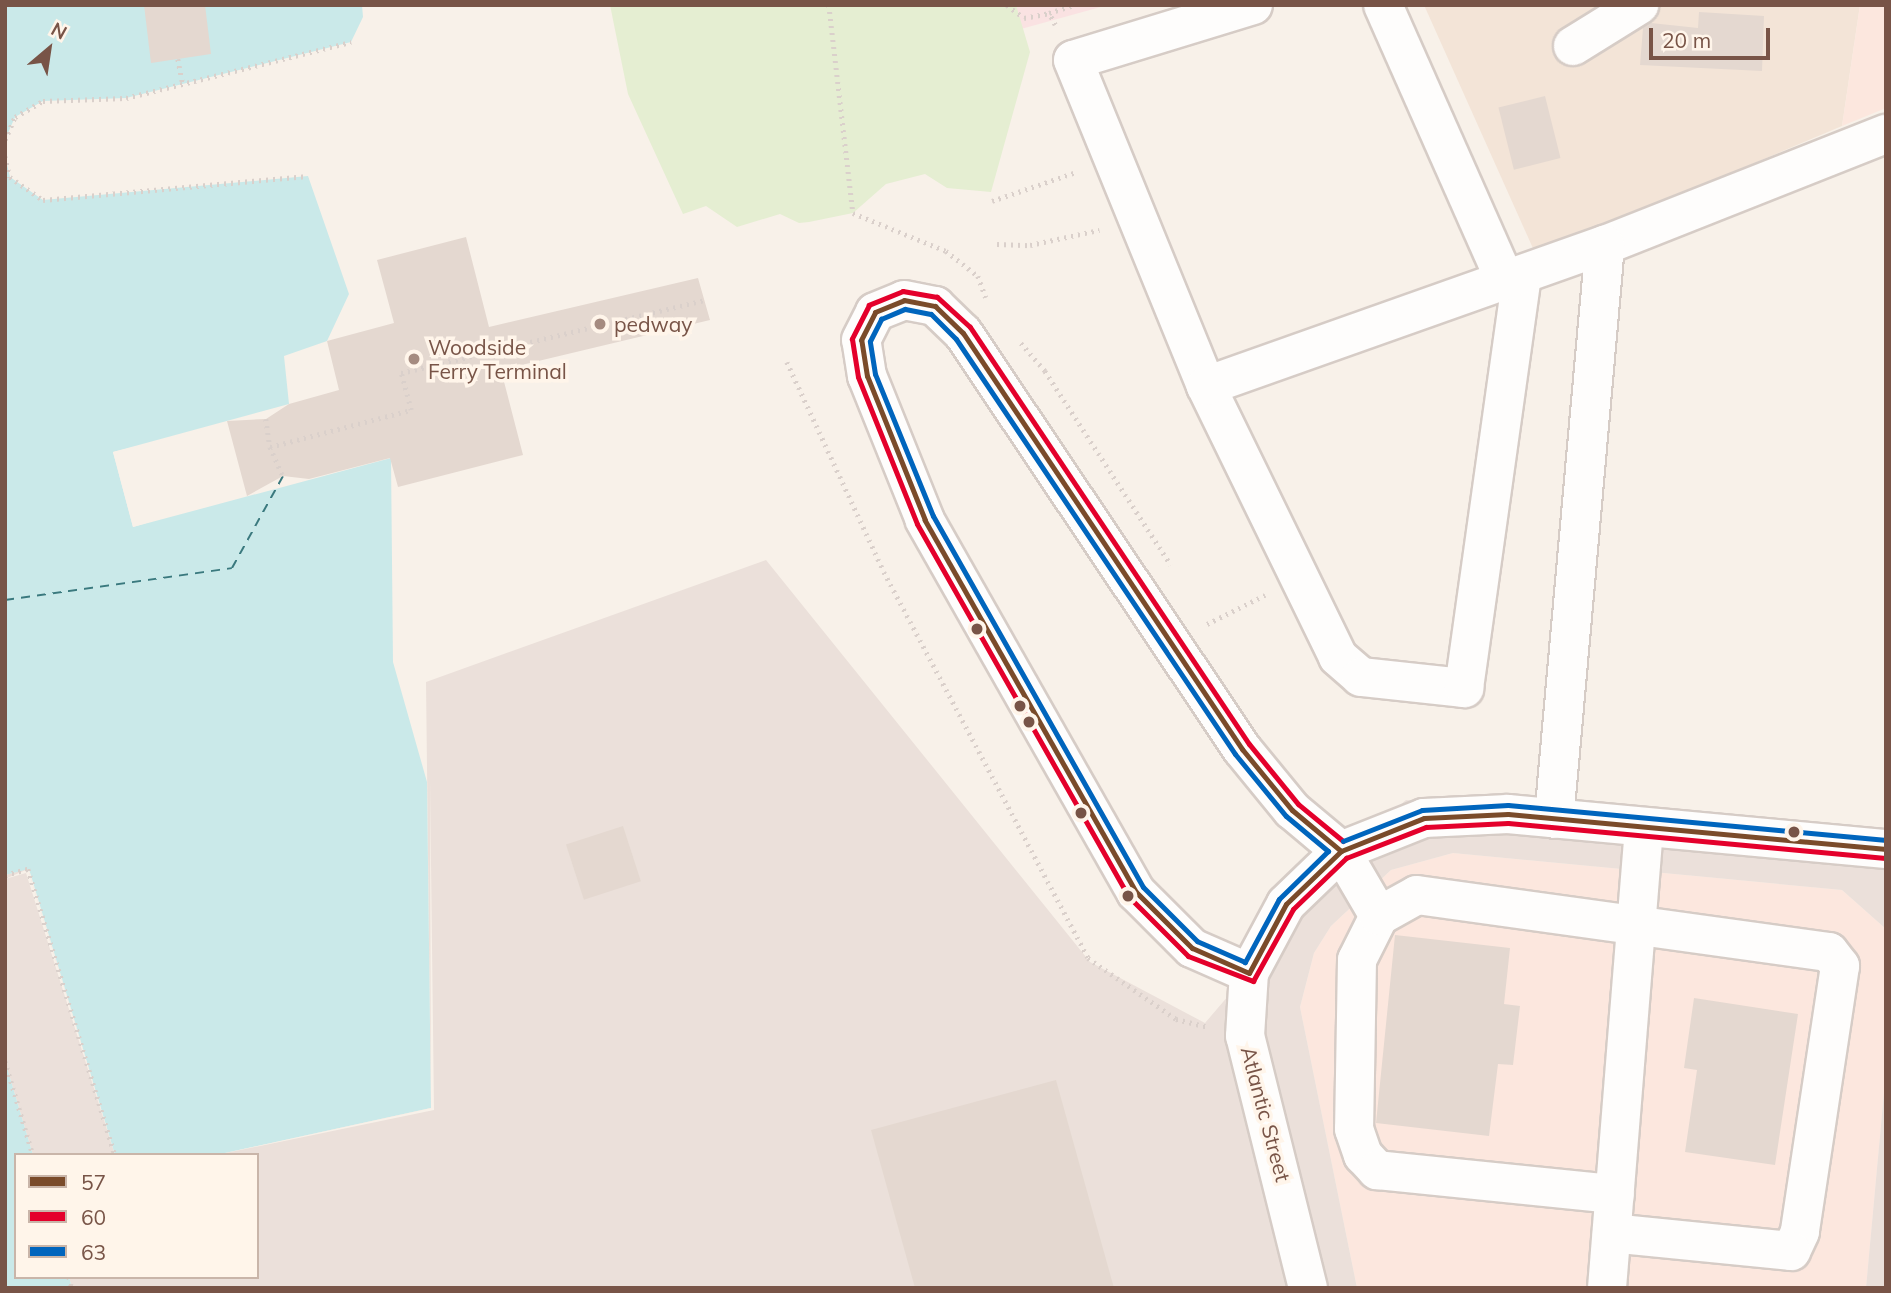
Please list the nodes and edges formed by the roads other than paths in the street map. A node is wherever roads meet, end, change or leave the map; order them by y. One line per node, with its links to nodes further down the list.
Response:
1 (1253, 5): 8 (street)
2 (1383, 5): 7 (street)
3 (1639, 5): 4 (street)
4 (1573, 46)
5 (1886, 134): 6 (street)
6 (1605, 245): 7 (street); 9 (street)
7 (1513, 278): 8 (street); 8 (street)
8 (1206, 386)
9 (1554, 819): 10 (street, Atlantic Street); 12 (street, Atlantic Street)
10 (1644, 827): 11 (street, Atlantic Street); 14 (street)
11 (1886, 849)
12 (1341, 851): 13 (street); 15 (street, Atlantic Street); 15 (street)
13 (1379, 916): 14 (street); 16 (street)
14 (1636, 923): 16 (street); 17 (street)
15 (1249, 973): 18 (street, Atlantic Street)
16 (1615, 1194): 17 (street)
17 (1612, 1233): 19 (street)
18 (1308, 1288)
19 (1607, 1288)

